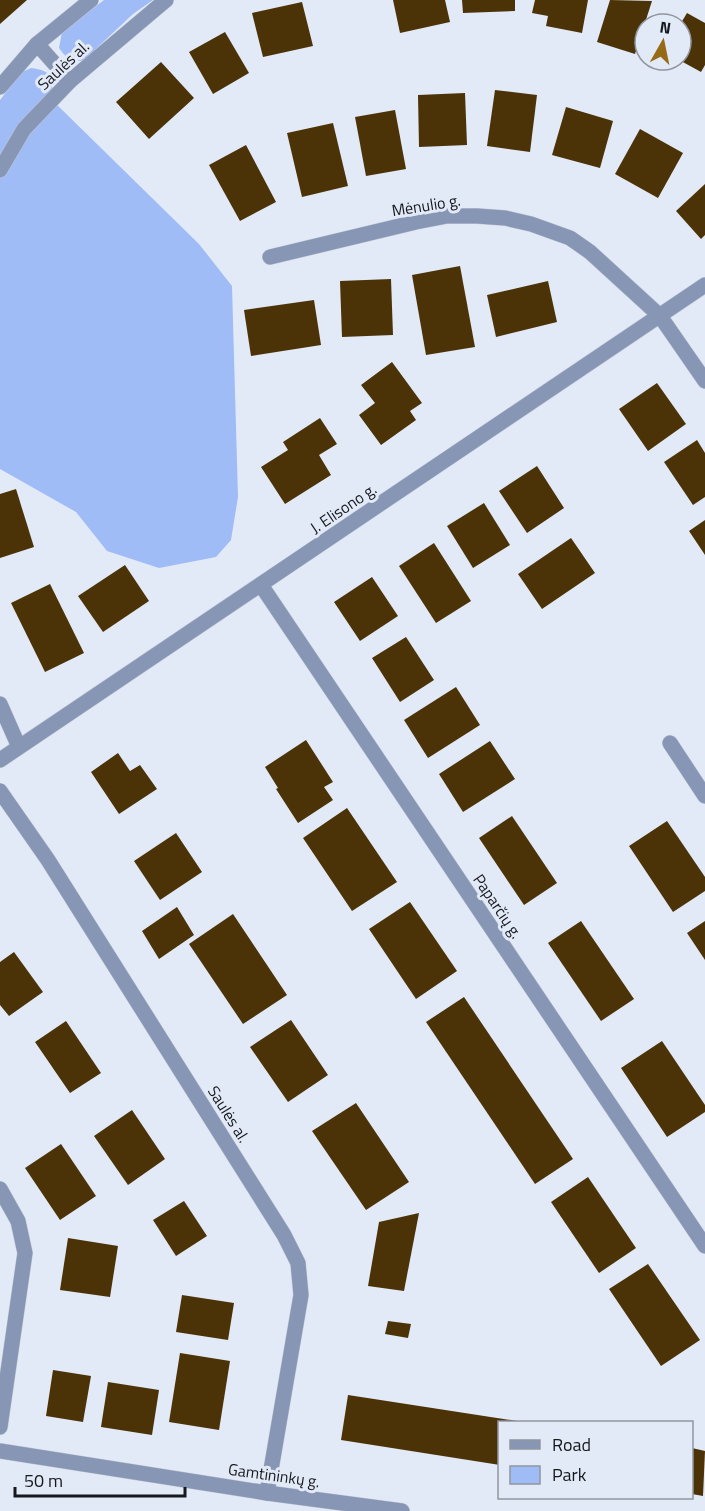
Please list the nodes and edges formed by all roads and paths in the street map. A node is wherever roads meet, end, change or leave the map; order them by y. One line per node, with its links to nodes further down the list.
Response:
1 (91, 0): 3 (street, Saulės al.)
2 (166, 0): 4 (street, Saulės al.)
3 (37, 44): 4 (street); 5 (street, Saulės al.)
4 (70, 81): 6 (street, Saulės al.)
5 (0, 87)
6 (0, 170)
7 (270, 257): 9 (street, Mėnulio g.)
8 (705, 285): 9 (street, J. Elisono g.)
9 (660, 316): 10 (street, Mėnulio g.); 11 (street, J. Elisono g.)
10 (705, 381)
11 (261, 585): 14 (street, J. Elisono g.); 19 (street, Paparčių g.)
12 (0, 704): 14 (street)
13 (670, 743): 17 (street)
14 (19, 747): 15 (street, J. Elisono g.)
15 (0, 760)
16 (0, 791): 22 (street, Saulės al.)
17 (705, 796)
18 (0, 1189): 20 (street)
19 (705, 1246)
20 (0, 1427)
21 (0, 1451): 22 (street, Gamtininkų g.)
22 (267, 1493): 23 (street, Gamtininkų g.)
23 (402, 1511)

